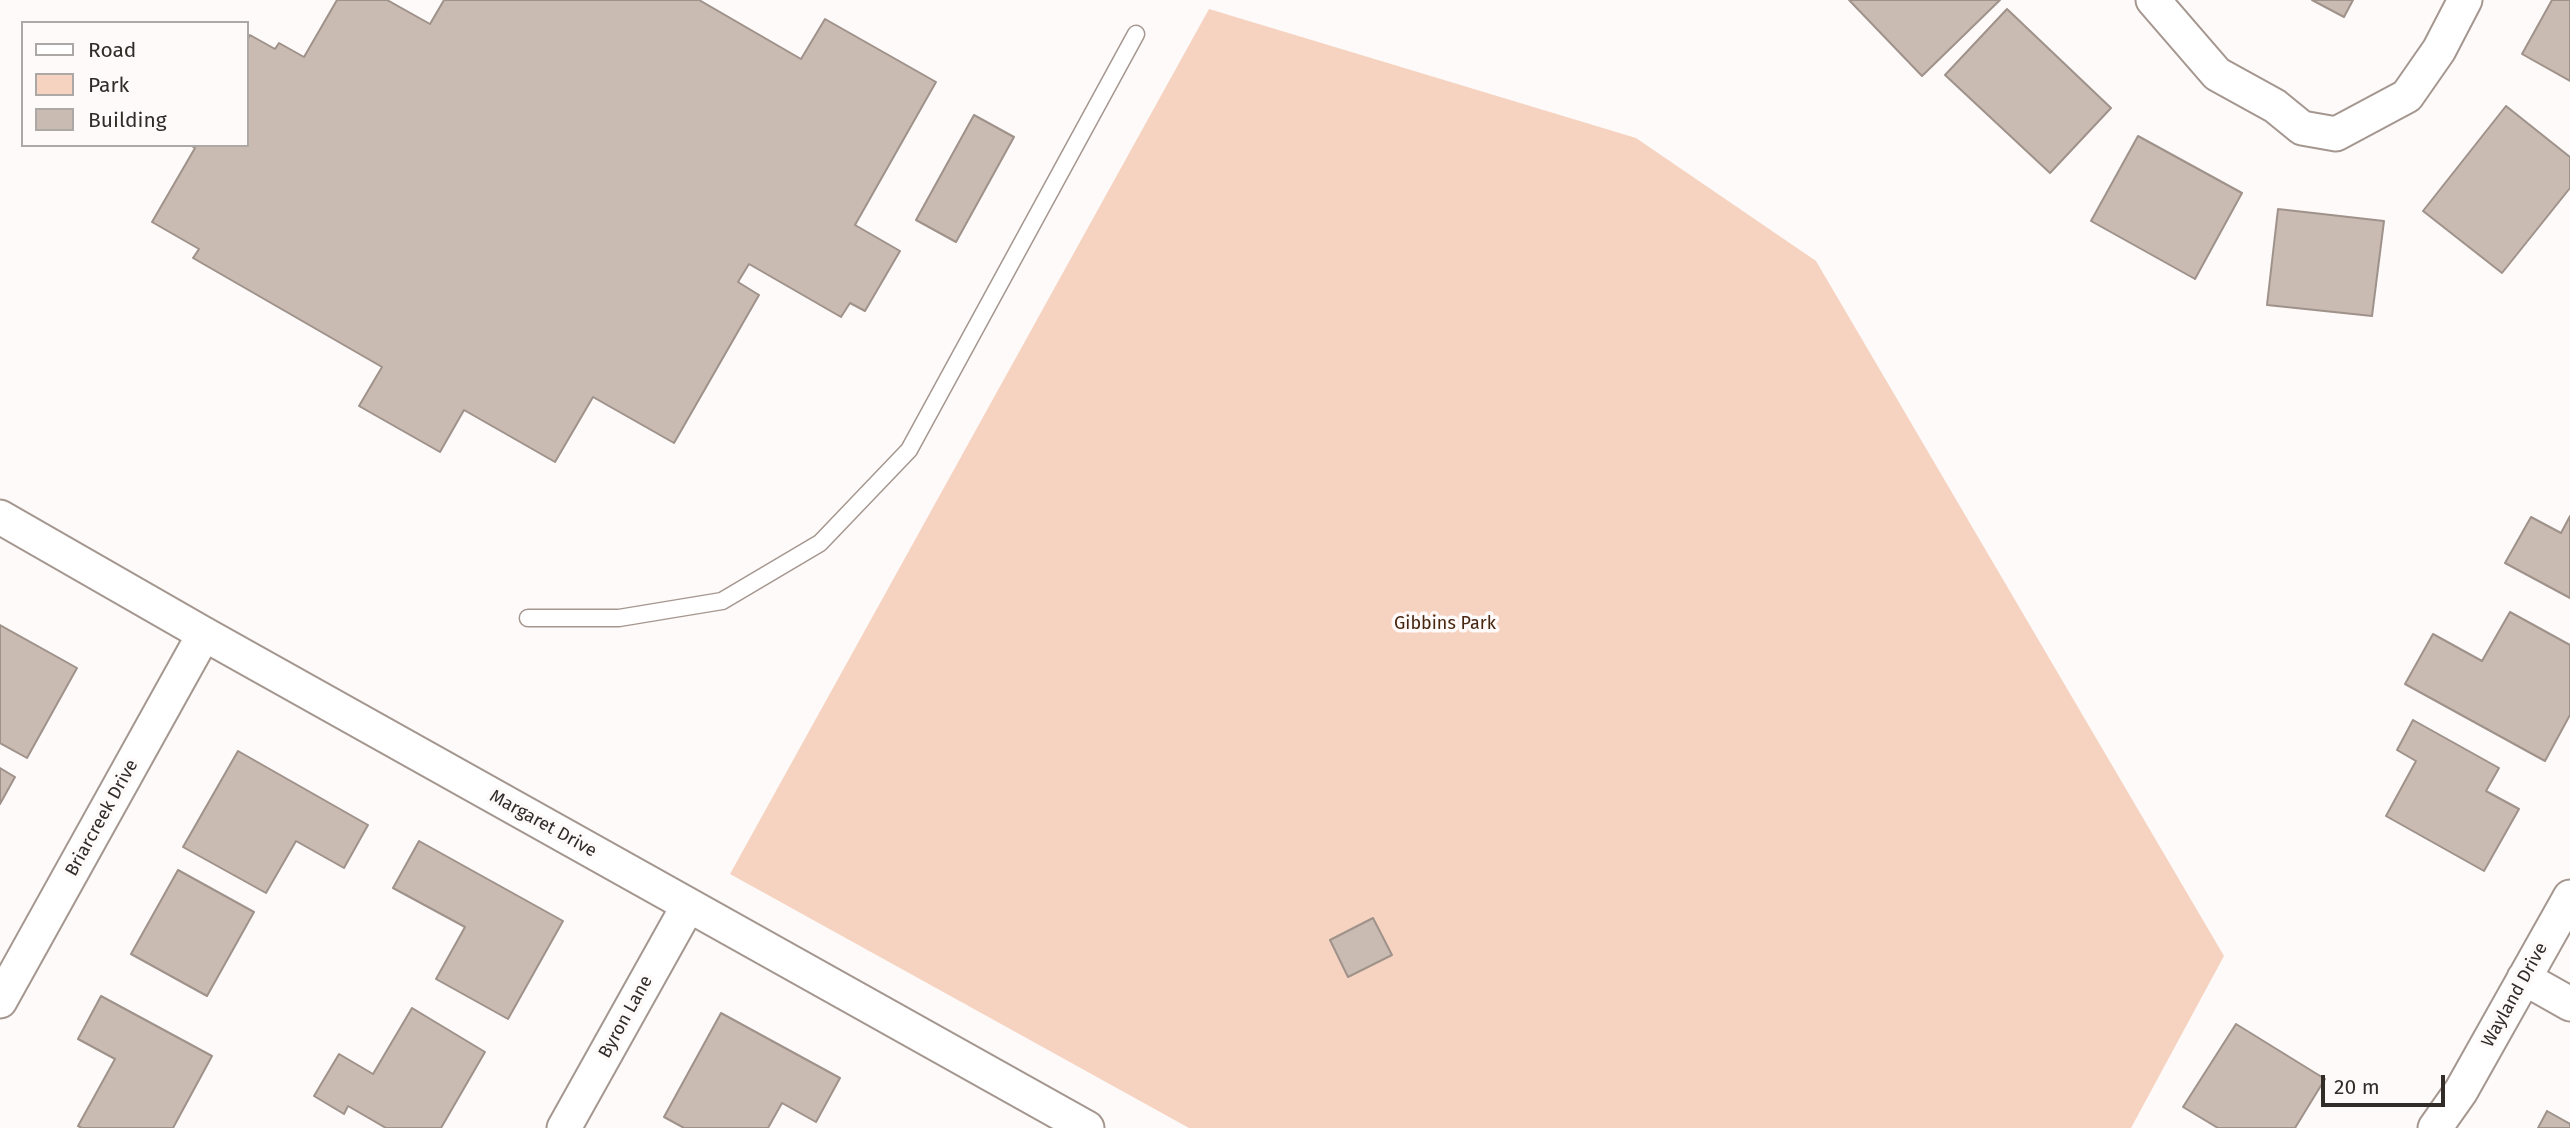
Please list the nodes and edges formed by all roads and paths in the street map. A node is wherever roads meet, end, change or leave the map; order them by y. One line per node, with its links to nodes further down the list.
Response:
1 (2153, 0): 2 (street)
2 (2465, 0)
3 (1136, 34): 5 (lane)
4 (0, 517): 6 (street, Margaret Drive)
5 (528, 618)
6 (204, 634): 8 (street, Margaret Drive); 10 (street, Briarcreek Drive)
7 (2570, 897): 9 (street, Wayland Drive)
8 (688, 906): 12 (street, Byron Lane); 13 (street, Margaret Drive)
9 (2524, 978): 11 (street); 14 (street, Wayland Drive)
10 (0, 1001)
11 (2570, 1004)
12 (564, 1128)
13 (1087, 1128)
14 (2435, 1128)

